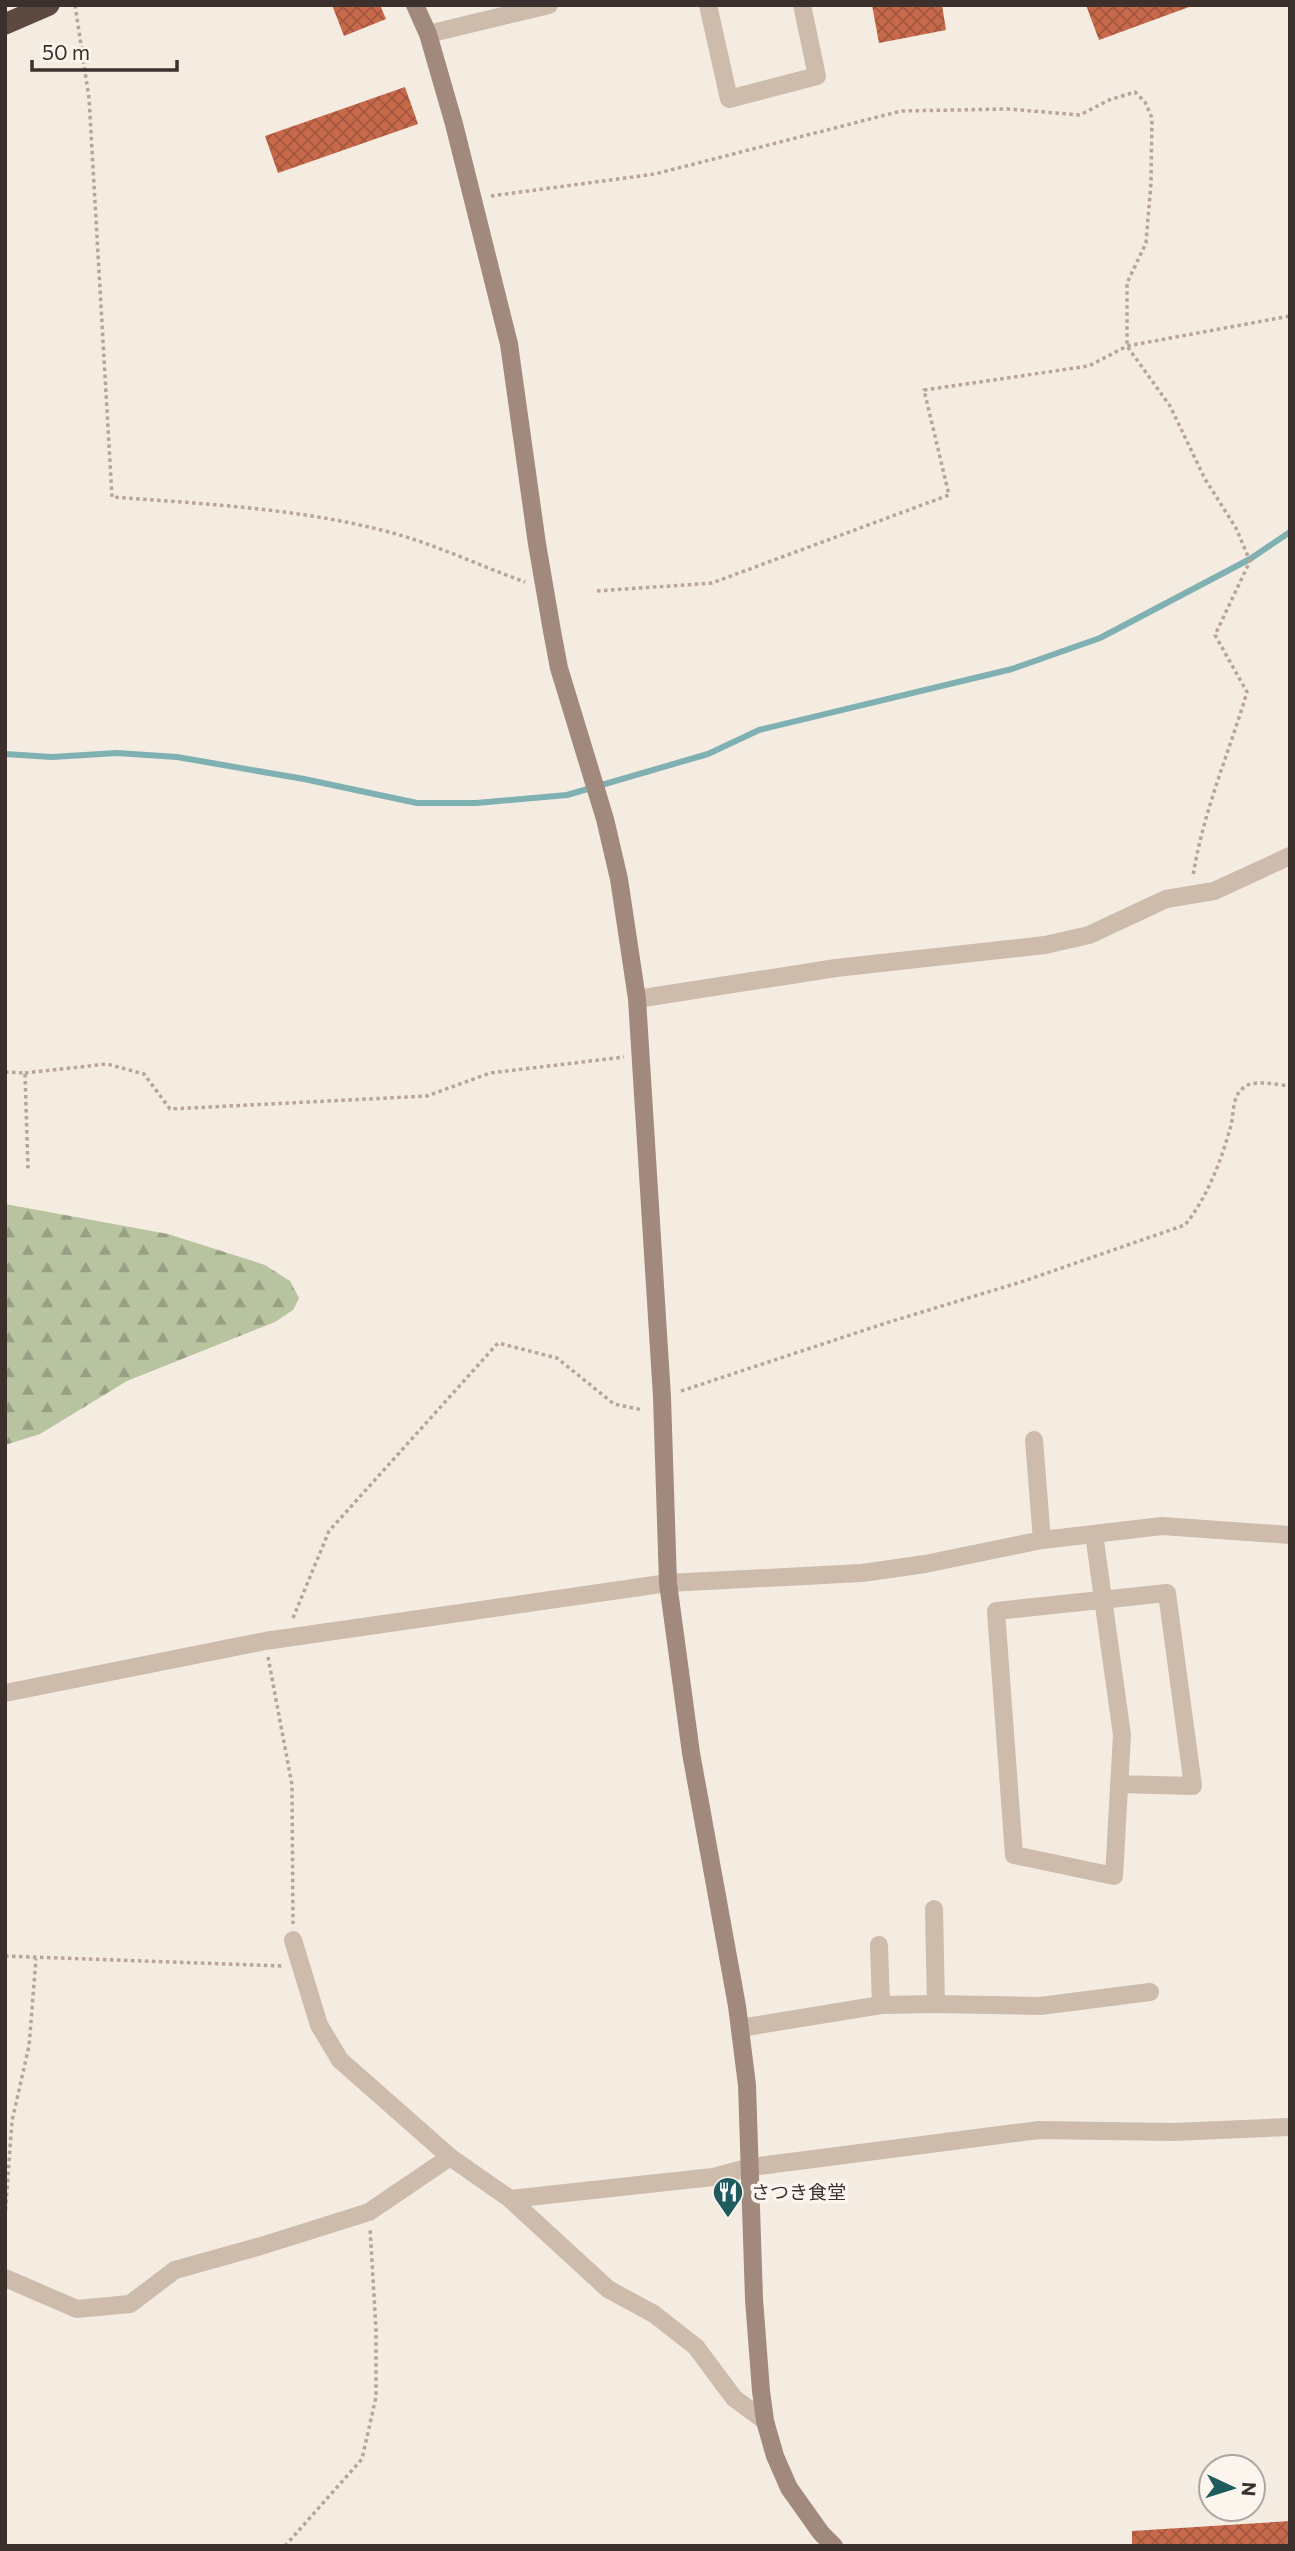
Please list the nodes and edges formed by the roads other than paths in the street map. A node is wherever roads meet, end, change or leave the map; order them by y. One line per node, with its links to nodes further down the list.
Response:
1 (49, 5): 6 (highway)
2 (415, 5): 7 (street)
3 (549, 5): 7 (street)
4 (708, 5): 5 (street)
5 (802, 5)
6 (5, 24)
7 (428, 34): 9 (street)
8 (1290, 856): 9 (street)
9 (637, 999): 14 (street)
10 (1034, 1440): 13 (street)
11 (1094, 1534): 12 (street); 13 (street); 15 (street)
12 (1290, 1535)
13 (1042, 1540): 14 (street)
14 (668, 1583): 16 (street); 24 (street)
15 (1103, 1599): 17 (street); 17 (street); 17 (street)
16 (5, 1693)
17 (1119, 1784)
18 (934, 1909): 22 (street)
19 (293, 1940): 26 (street)
20 (879, 1945): 23 (street)
21 (1150, 1992): 22 (street)
22 (932, 2004): 23 (street)
23 (881, 2005): 24 (street)
24 (740, 2028): 27 (street)
25 (1290, 2127): 27 (street)
26 (450, 2157): 28 (street); 29 (street)
27 (751, 2167): 28 (street); 30 (street)
28 (510, 2199): 30 (street)
29 (5, 2278)
30 (765, 2420): 31 (street)
31 (834, 2546)

